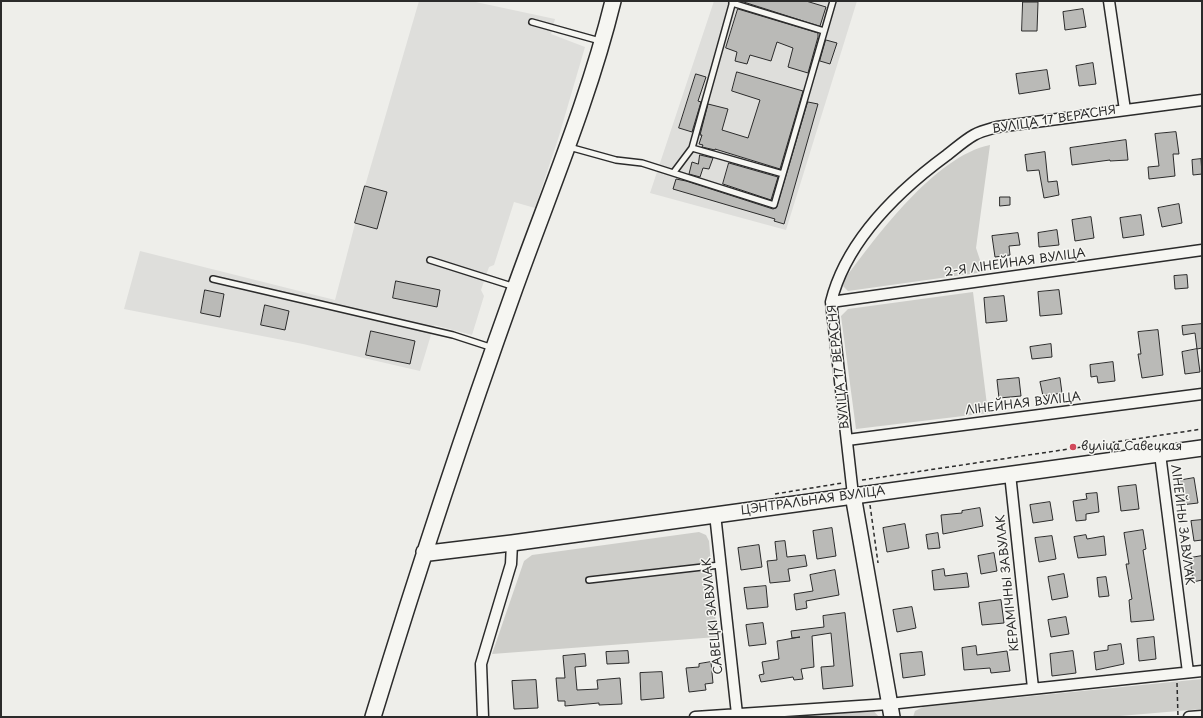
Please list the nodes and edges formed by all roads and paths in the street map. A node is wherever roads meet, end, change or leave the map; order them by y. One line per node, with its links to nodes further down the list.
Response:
1 (612, 1): 7 (street)
2 (832, 1): 6 (lane)
3 (1110, 1): 9 (street)
4 (733, 2): 6 (lane); 11 (lane)
5 (532, 22): 7 (lane)
6 (824, 31): 13 (lane)
7 (603, 42): 10 (street)
8 (1202, 100): 9 (street, ВУЛІЦА 17 ВЕРАСНЯ)
9 (1125, 110): 18 (street, ВУЛІЦА 17 ВЕРАСНЯ)
10 (568, 146): 12 (lane); 17 (street)
11 (692, 148): 12 (lane); 13 (lane)
12 (674, 172): 13 (lane)
13 (783, 174)
14 (1202, 250): 18 (street, 2-Я ЛІНЕЙНАЯ ВУЛІЦА)
15 (430, 260): 17 (lane)
16 (212, 279): 19 (lane)
17 (516, 287): 19 (street)
18 (831, 302): 22 (street, ВУЛІЦА 17 ВЕРАСНЯ)
19 (494, 349): 30 (street)
20 (1202, 394): 22 (street, ЛІНЕЙНАЯ ВУЛІЦА)
21 (1202, 429): 26 (path)
22 (846, 440): 26 (street, ВУЛІЦА 17 ВЕРАСНЯ)
23 (1202, 448): 24 (street, ЦЭНТРАЛЬНАЯ ВУЛІЦА)
24 (1160, 454): 25 (street, ЦЭНТРАЛЬНАЯ ВУЛІЦА); 34 (street, ЛІНЕЙНЫ ЗАВУЛАК)
25 (1010, 474): 26 (street, ЦЭНТРАЛЬНАЯ ВУЛІЦА); 35 (street, КЕРАМІЧНЫ ЗАВУЛАК)
26 (852, 488): 27 (path); 28 (street, ЦЭНТРАЛЬНАЯ ВУЛІЦА); 37 (street, ВУЛІЦА 17 ВЕРАСНЯ)
27 (775, 494)
28 (715, 514): 29 (street, ЦЭНТРАЛЬНАЯ ВУЛІЦА); 31 (street, САВЕЦКІ ЗАВУЛАК)
29 (512, 543): 30 (street, ЦЭНТРАЛЬНАЯ ВУЛІЦА); 41 (street)
30 (424, 552): 40 (street)
31 (720, 565): 32 (lane); 38 (street, САВЕЦКІ ЗАВУЛАК)
32 (589, 580)
33 (1202, 670): 34 (street)
34 (1188, 672): 35 (street)
35 (1033, 688): 37 (street)
36 (1177, 692): 43 (path)
37 (891, 710): 38 (street)
38 (737, 714): 42 (street)
39 (1202, 716): 44 (street)
40 (373, 717)
41 (483, 717)
42 (695, 717)
43 (1178, 717)
44 (1189, 717)

